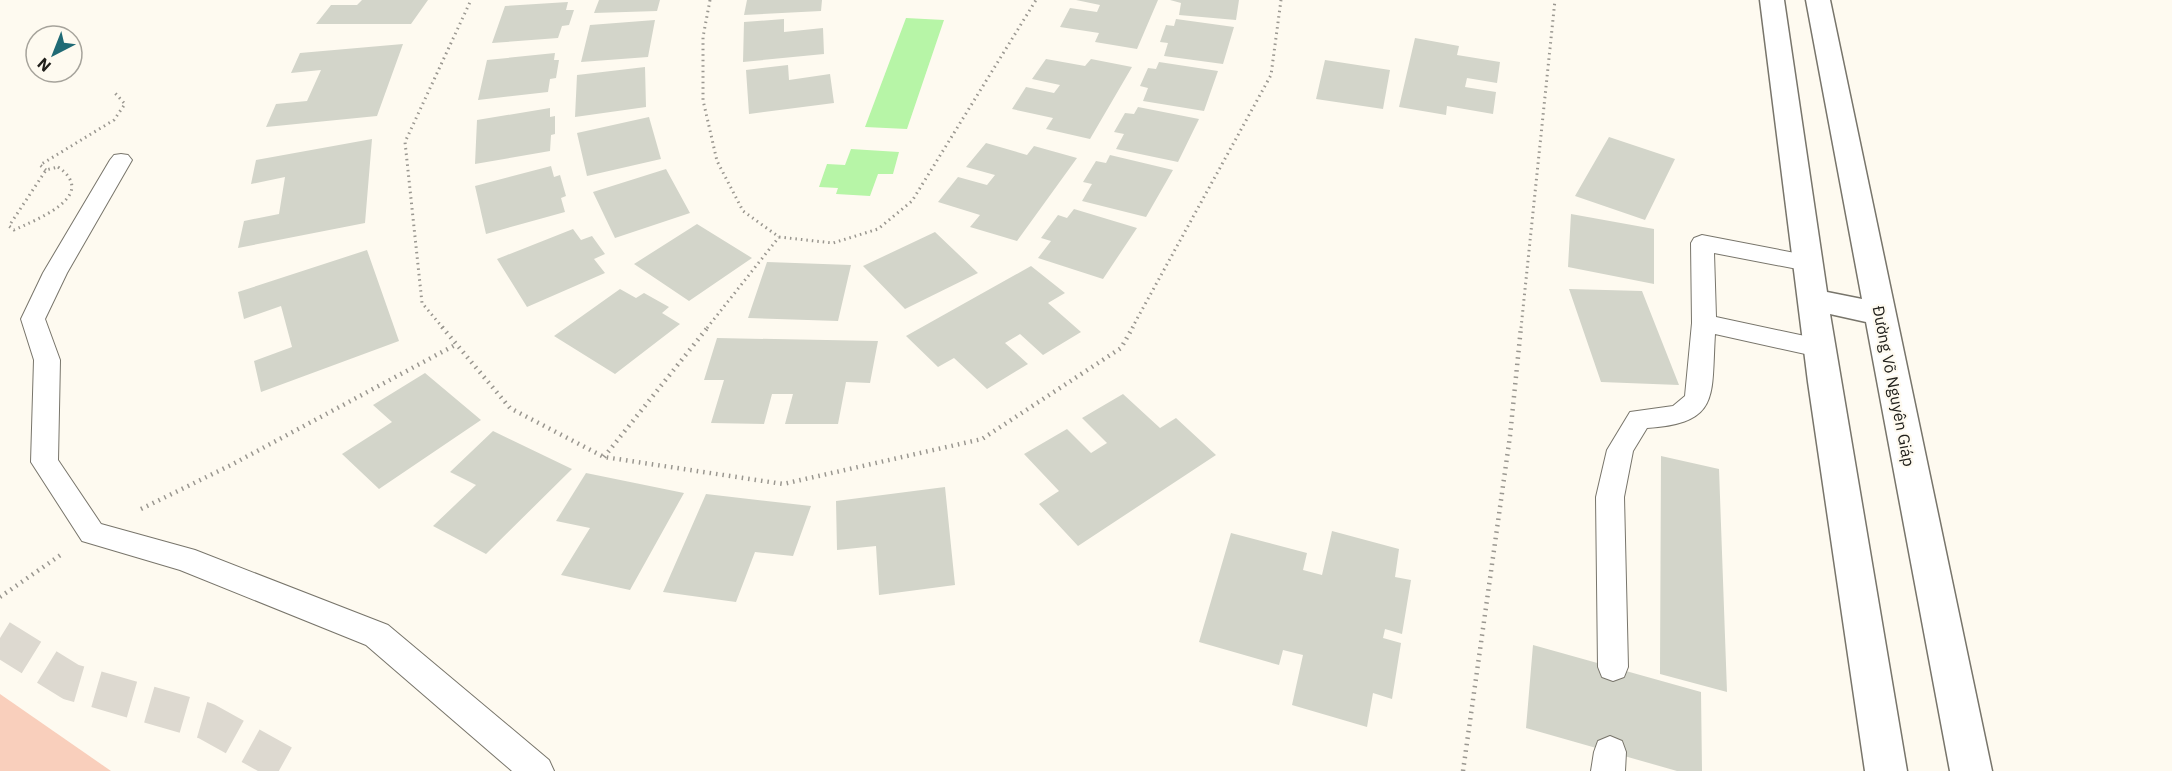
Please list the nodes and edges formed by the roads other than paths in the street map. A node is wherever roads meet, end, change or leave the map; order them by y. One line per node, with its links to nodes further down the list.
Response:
1 (1772, 0): 4 (main road)
2 (1818, 0): 6 (main road, Đường Võ Nguyên Giáp)
3 (121, 160): 10 (lane)
4 (1808, 263): 5 (main road); 7 (lane)
5 (1812, 300): 6 (main road); 8 (main road)
6 (1880, 314): 12 (main road, Đường Võ Nguyên Giáp)
7 (1704, 323): 8 (lane); 9 (lane)
8 (1819, 348): 11 (main road)
9 (1613, 667)
10 (537, 771)
11 (1886, 771)
12 (1971, 771)

